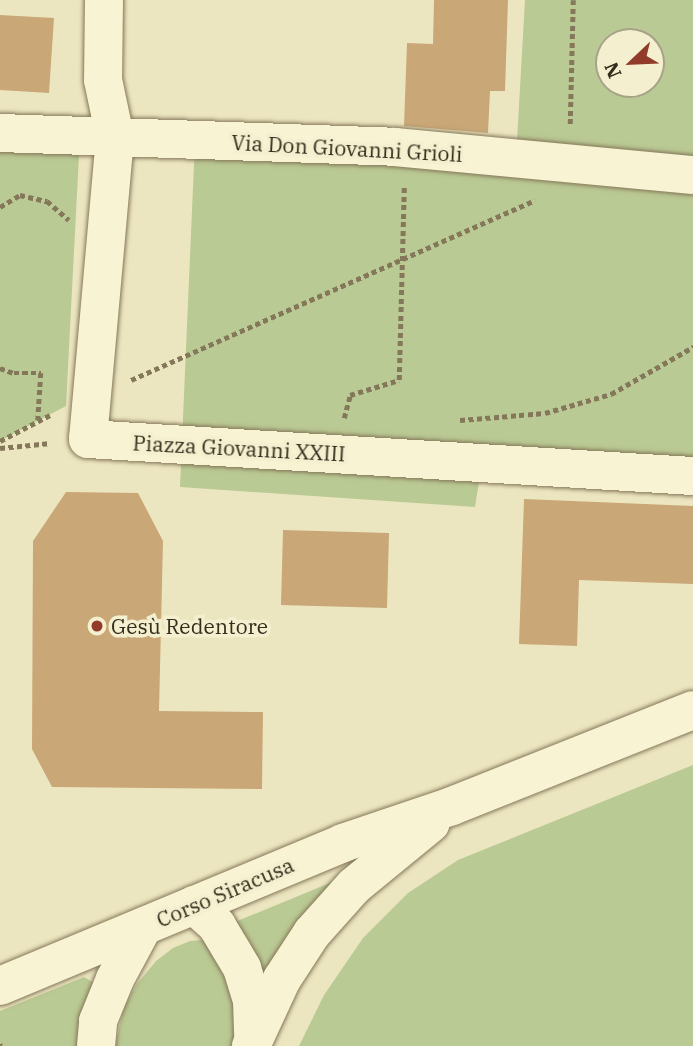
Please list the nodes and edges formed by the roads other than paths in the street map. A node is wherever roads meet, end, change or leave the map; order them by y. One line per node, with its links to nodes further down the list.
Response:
1 (104, 0): 3 (street)
2 (0, 133): 3 (street, Via Don Giovanni Grioli)
3 (115, 137): 4 (street, Via Don Giovanni Grioli); 5 (street, Piazza Giovanni XXIII)
4 (693, 175)
5 (693, 475)
6 (693, 710): 7 (street, Corso Siracusa)
7 (452, 806): 8 (street, Corso Siracusa); 11 (street, Corso Siracusa)
8 (194, 905): 9 (street, Corso Siracusa); 11 (street)
9 (143, 927): 10 (street, Corso Siracusa); 12 (street)
10 (0, 986)
11 (252, 1043)
12 (96, 1046)

